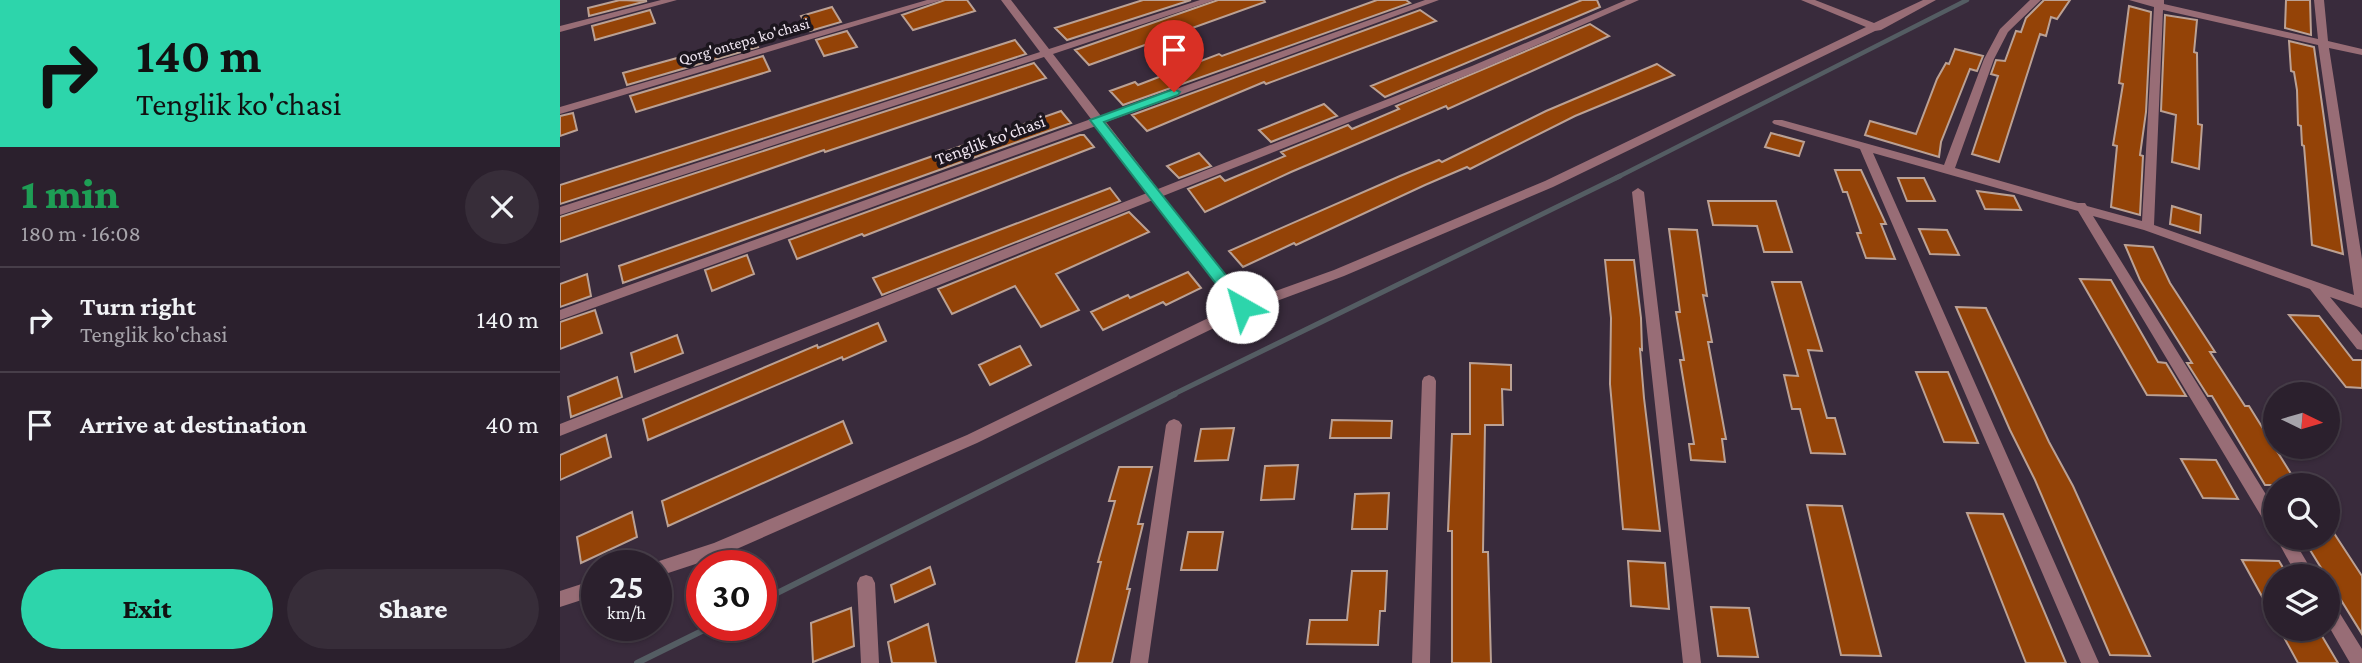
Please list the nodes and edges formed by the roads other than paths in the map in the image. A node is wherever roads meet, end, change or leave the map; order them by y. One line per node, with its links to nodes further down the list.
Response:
1 (672, 0): 14 (street)
2 (937, 0): 18 (street, Qorg'ontepa ko'chasi)
3 (1006, 0): 17 (street)
4 (1210, 0): 17 (street)
5 (1434, 0): 19 (street, Tenglik ko'chasi)
6 (1634, 0): 24 (street)
7 (1806, 0): 13 (street)
8 (1931, 0): 13 (street)
9 (2036, 0): 22 (street)
10 (2134, 0): 12 (street)
11 (2319, 0): 15 (street)
12 (2159, 3): 15 (street); 27 (street)
13 (1877, 28): 29 (street)
14 (560, 29)
15 (2323, 42): 16 (street); 28 (street)
16 (2362, 52)
17 (1046, 53): 19 (street); 26 (street)
18 (560, 111)
19 (1096, 120): 24 (street); 30 (street, Tenglik ko'chasi)
20 (1778, 122): 21 (street)
21 (1866, 147): 22 (street); 45 (street)
22 (1948, 171): 25 (street)
23 (1639, 192): 44 (street)
24 (1156, 195): 29 (street); 34 (street)
25 (2081, 206): 27 (street); 35 (street)
26 (560, 211)
27 (2148, 228): 28 (street)
28 (2316, 289): 31 (street)
29 (1242, 307): 36 (street)
30 (560, 315)
31 (2362, 345)
32 (1429, 381): 43 (street)
33 (1174, 425): 42 (street)
34 (560, 430)
35 (2263, 504)
36 (672, 564)
37 (866, 583): 41 (street)
38 (581, 592): 39 (street)
39 (560, 599)
40 (2340, 630): 46 (street)
41 (870, 663)
42 (1139, 663)
43 (1421, 663)
44 (1692, 663)
45 (2090, 663)
46 (2360, 663)

